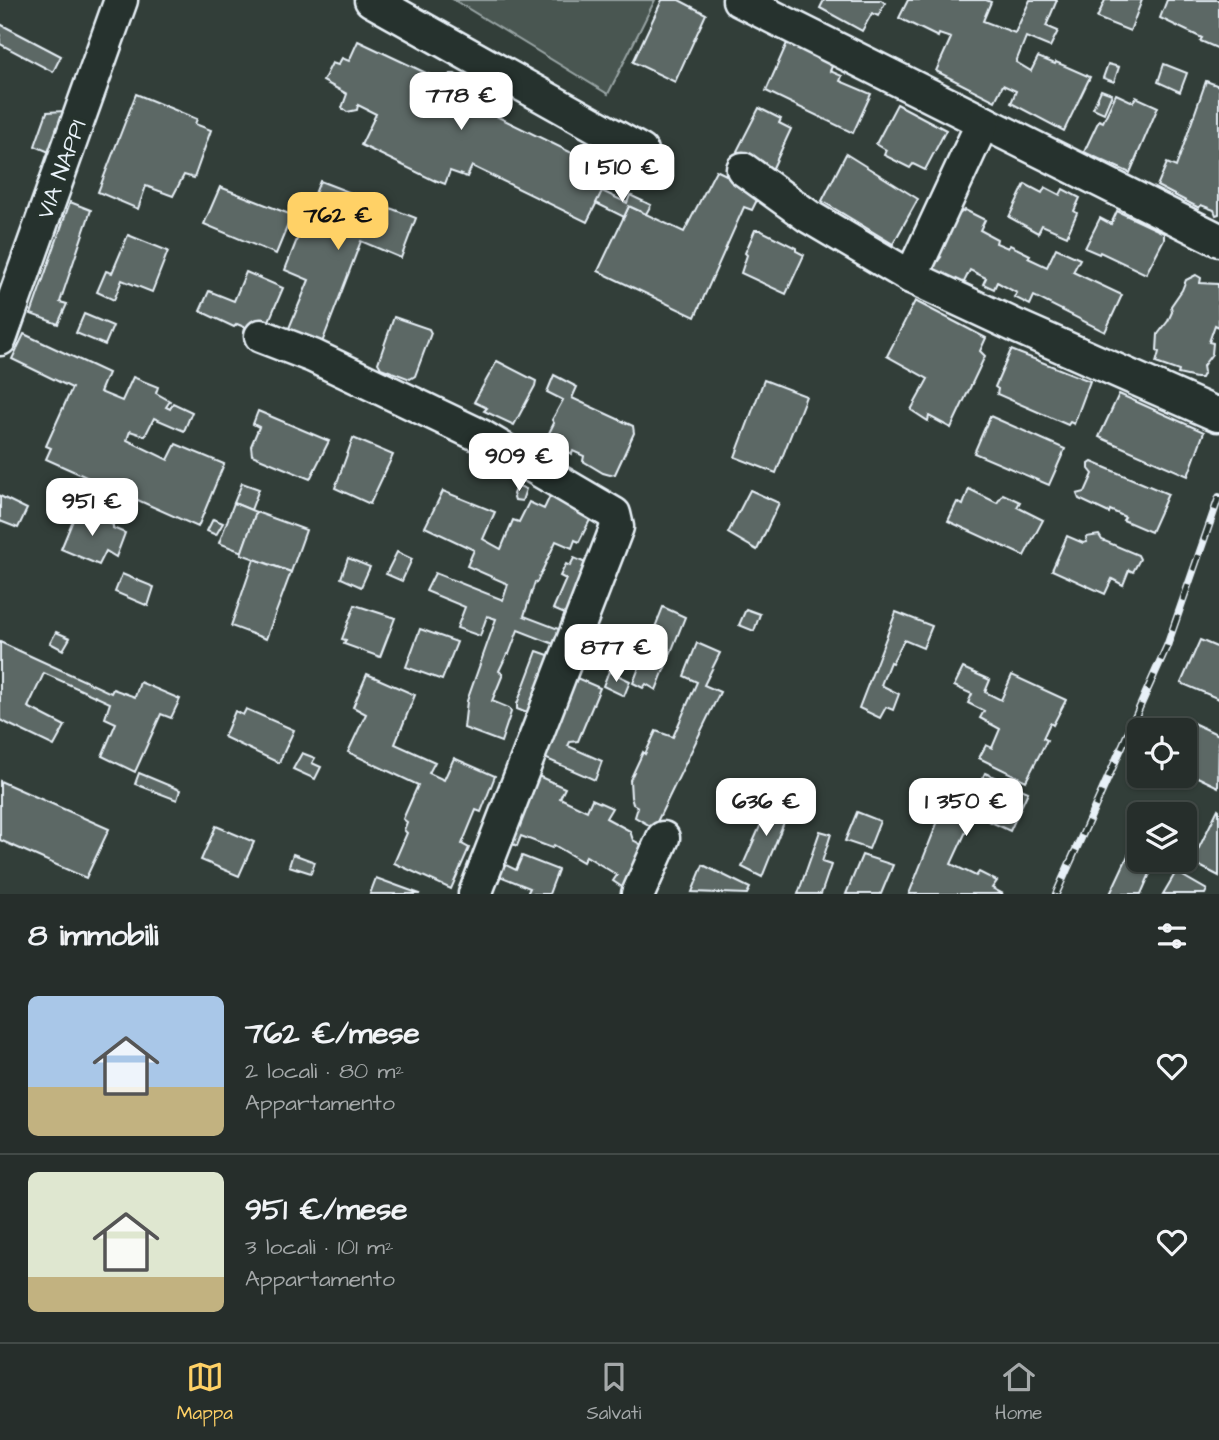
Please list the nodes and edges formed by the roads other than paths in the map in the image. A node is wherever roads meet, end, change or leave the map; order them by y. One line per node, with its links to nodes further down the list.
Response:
1 (121, 0): 9 (street, VIA NAPPI)
2 (371, 0): 5 (street)
3 (739, 0): 4 (street)
4 (983, 122): 7 (street); 8 (street)
5 (641, 151)
6 (743, 169): 8 (street)
7 (1219, 240)
8 (911, 277): 11 (street)
9 (3, 318)
10 (261, 337): 13 (street)
11 (1219, 413)
12 (663, 838): 14 (street)
13 (475, 894)
14 (638, 894)

